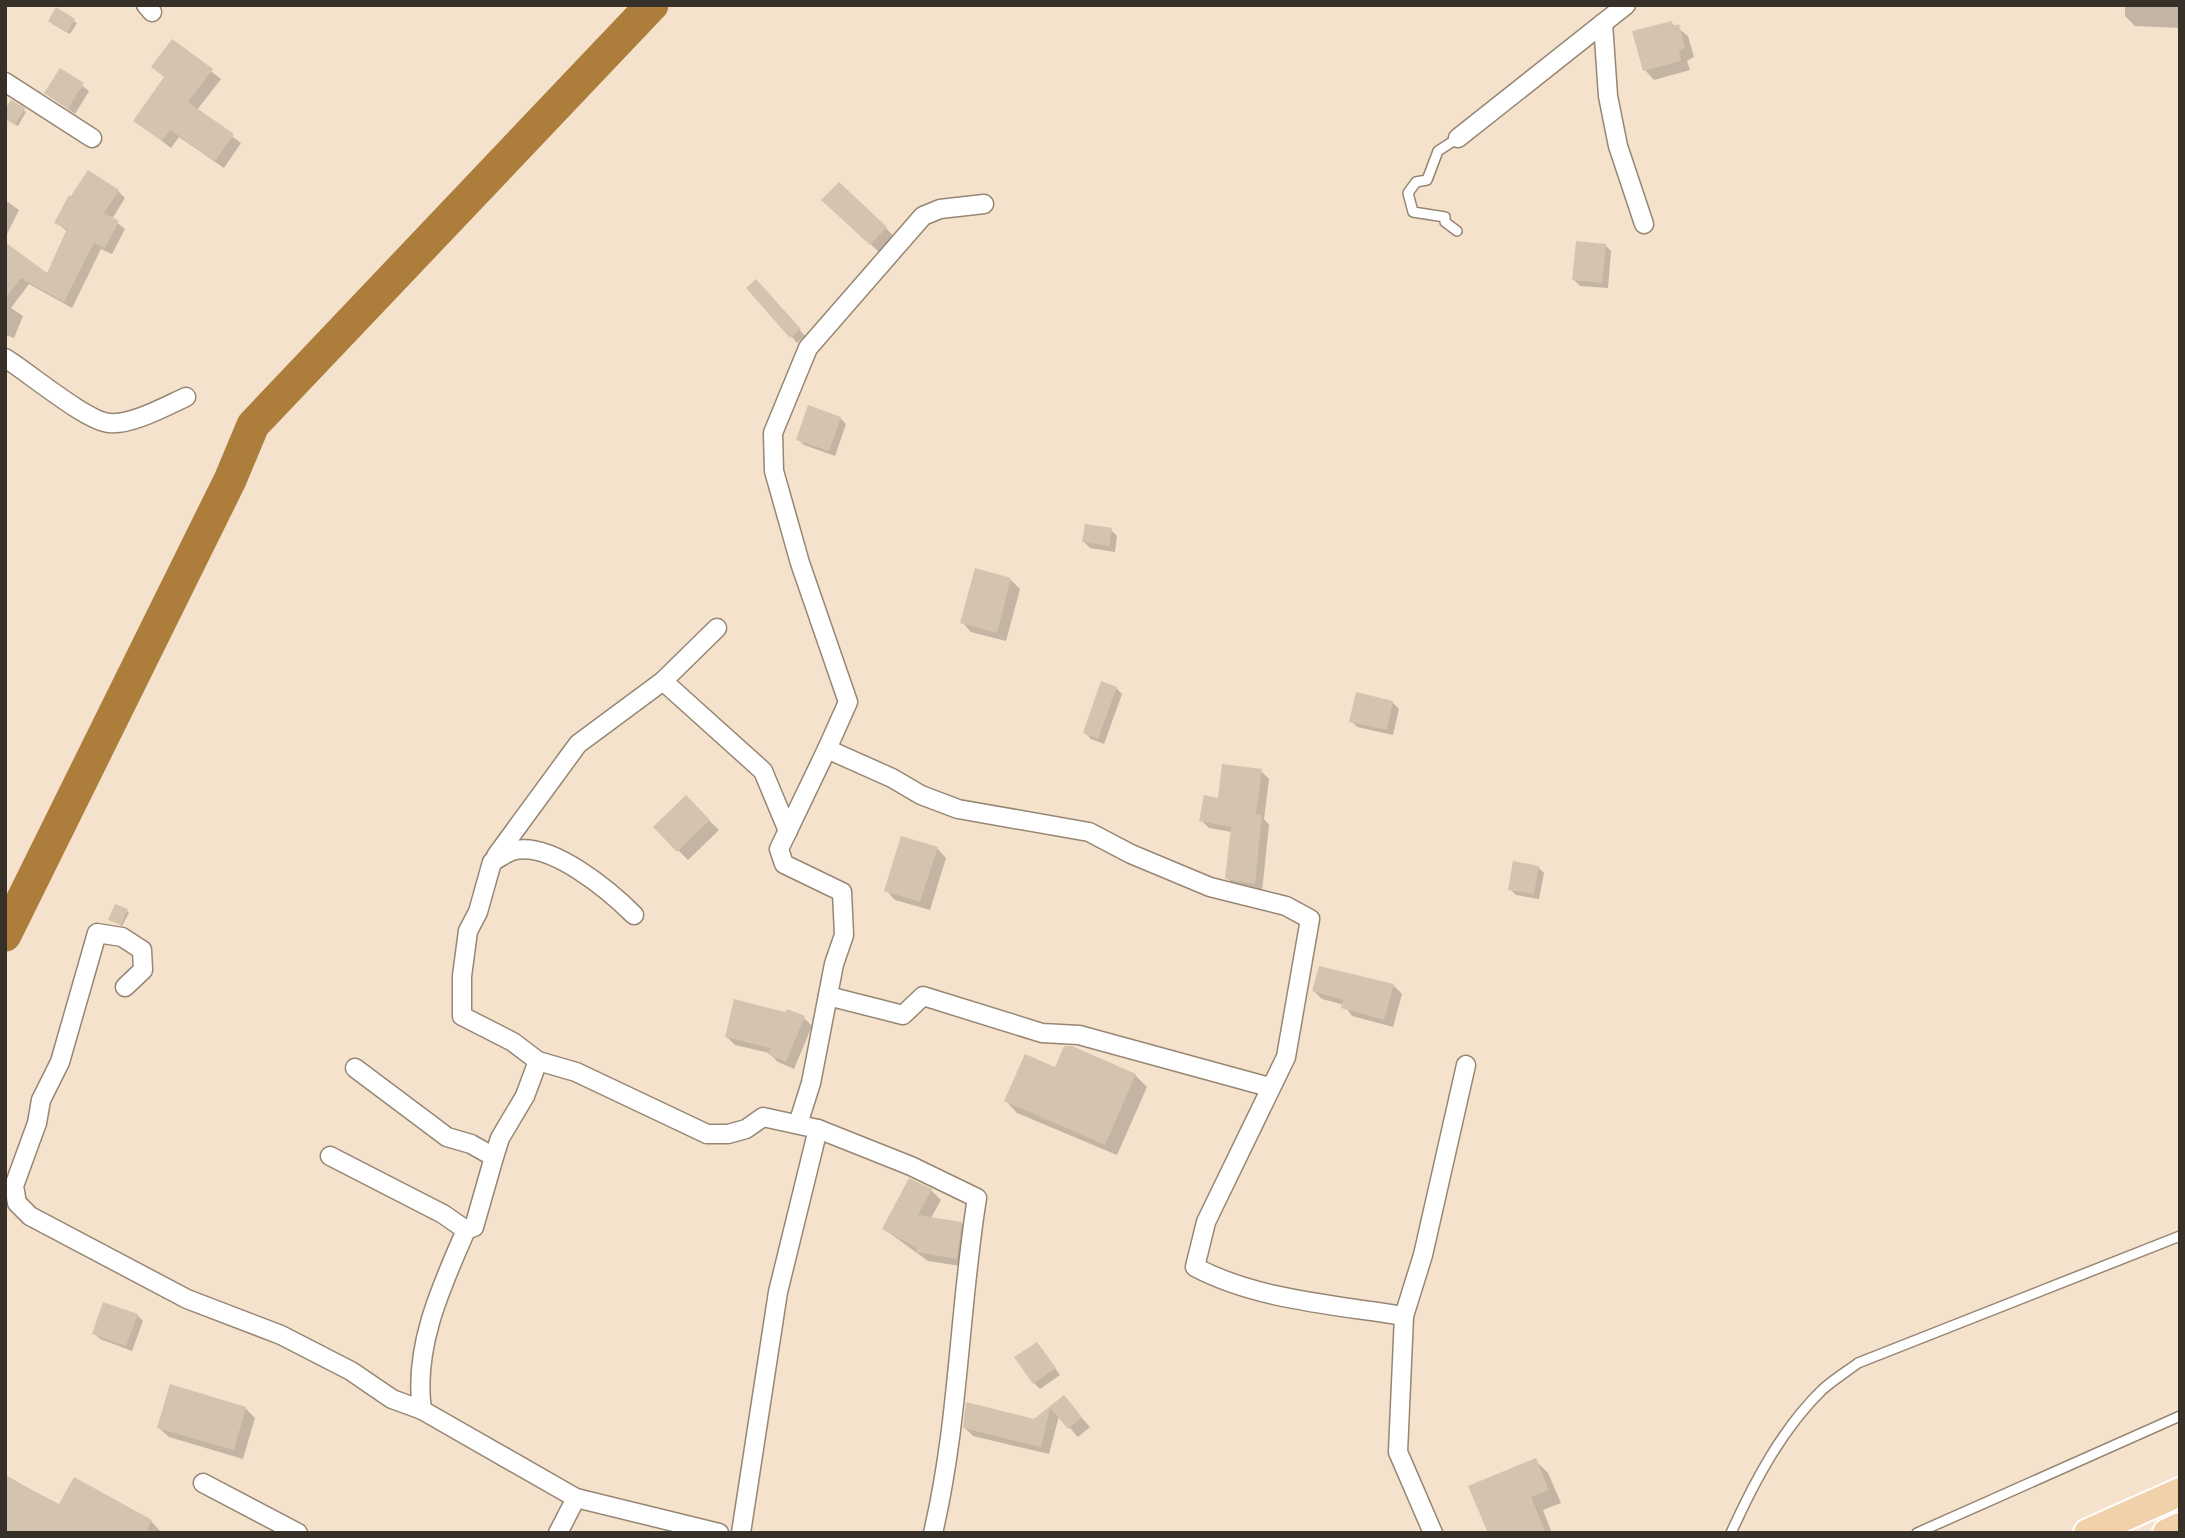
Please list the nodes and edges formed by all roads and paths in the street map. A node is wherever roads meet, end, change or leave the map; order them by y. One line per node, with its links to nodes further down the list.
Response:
1 (1626, 5): 2 (street)
2 (1603, 23): 5 (street); 7 (street)
3 (5, 82): 4 (street)
4 (92, 138)
5 (1458, 138): 8 (lane)
6 (984, 204): 13 (street)
7 (1644, 224)
8 (1457, 231)
9 (5, 358): 10 (street)
10 (186, 397)
11 (717, 628): 12 (street)
12 (663, 681): 14 (street); 15 (street)
13 (827, 749): 14 (street); 22 (street)
14 (788, 831): 18 (street)
15 (492, 862): 16 (street); 19 (street)
16 (634, 915)
17 (125, 987): 30 (street)
18 (828, 996): 22 (street); 23 (street)
19 (538, 1061): 23 (street); 26 (street)
20 (1466, 1065): 29 (street)
21 (355, 1068): 26 (street)
22 (1269, 1087): 29 (street)
23 (798, 1124): 24 (street)
24 (818, 1129): 39 (street); 40 (street)
25 (330, 1156): 27 (street)
26 (495, 1157): 27 (street)
27 (466, 1230): 30 (street)
28 (2180, 1236): 42 (lane)
29 (1405, 1316): 41 (street)
30 (422, 1410): 34 (street)
31 (2180, 1416): 43 (lane)
32 (203, 1483): 36 (street)
33 (2180, 1492): 44 (main road)
34 (576, 1497): 37 (street); 38 (street)
35 (2180, 1527): 45 (main road)
36 (298, 1533)
37 (558, 1533)
38 (719, 1533)
39 (741, 1533)
40 (933, 1533)
41 (1433, 1533)
42 (1731, 1533)
43 (1917, 1533)
44 (2088, 1533)
45 (2167, 1533)

